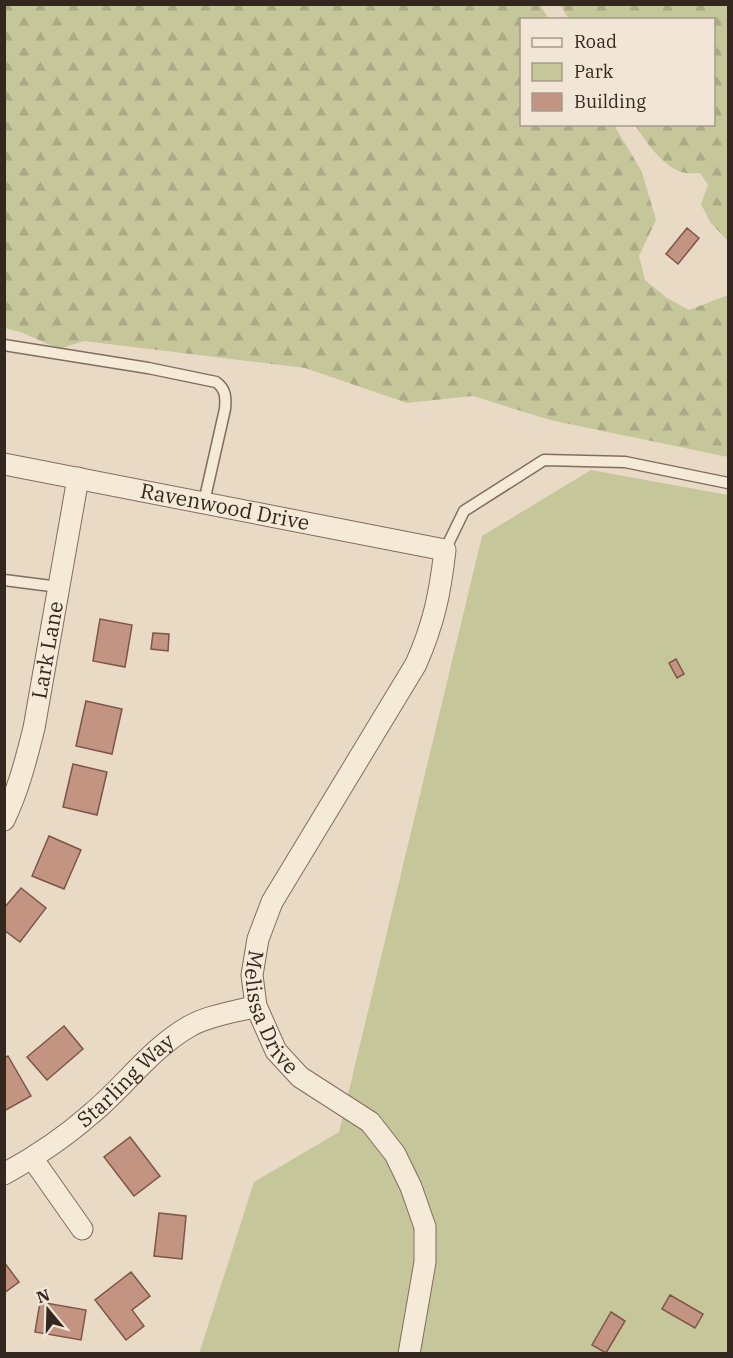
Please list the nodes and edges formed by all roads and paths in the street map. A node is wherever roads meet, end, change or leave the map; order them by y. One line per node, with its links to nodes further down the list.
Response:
1 (4, 345): 5 (lane)
2 (4, 464): 3 (street, Ravenwood Drive)
3 (78, 478): 5 (street, Ravenwood Drive); 8 (street, Lark Lane)
4 (729, 483): 6 (lane)
5 (204, 502): 6 (street, Ravenwood Drive)
6 (445, 550): 10 (street, Melissa Drive)
7 (4, 580): 8 (lane)
8 (58, 587): 9 (street, Lark Lane)
9 (4, 820)
10 (256, 1006): 11 (street, Starling Way); 14 (street, Melissa Drive)
11 (32, 1158): 12 (street, Starling Way); 13 (street)
12 (4, 1174)
13 (82, 1229)
14 (409, 1353)

